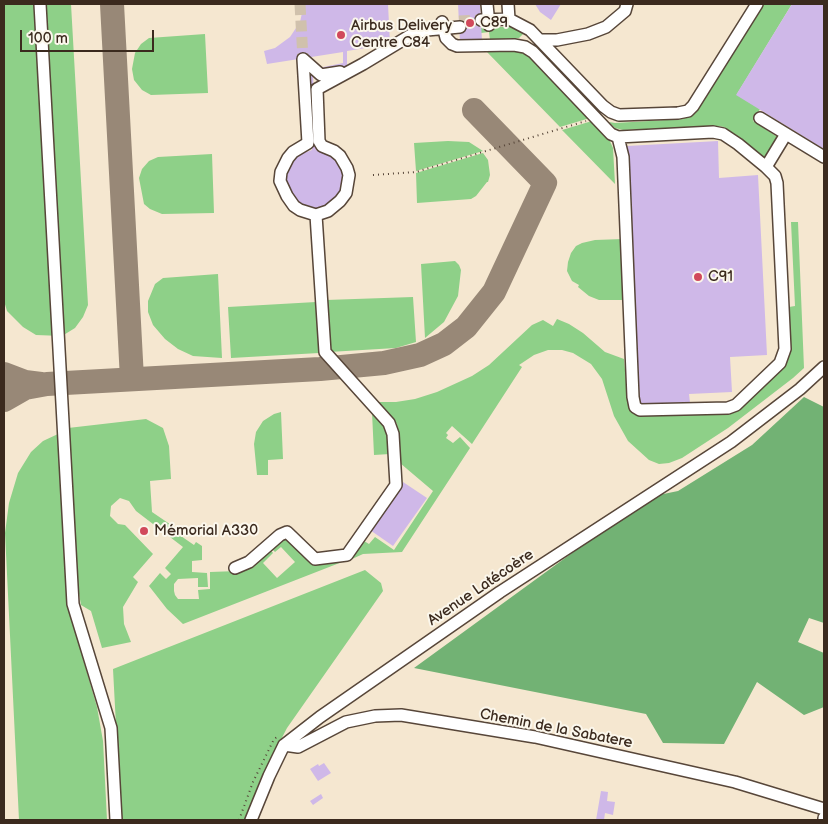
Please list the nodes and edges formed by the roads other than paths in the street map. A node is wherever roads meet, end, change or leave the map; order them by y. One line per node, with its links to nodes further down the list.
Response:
1 (40, 4): 24 (street)
2 (487, 4): 7 (street)
3 (508, 4): 6 (street)
4 (628, 4): 11 (street)
5 (757, 4): 11 (street)
6 (509, 19): 7 (street); 10 (street)
7 (485, 23): 10 (street)
8 (459, 24): 9 (street)
9 (442, 25): 12 (street); 13 (street); 16 (street)
10 (522, 25): 11 (street)
11 (540, 40)
12 (304, 81): 13 (street); 19 (street)
13 (323, 85): 19 (street)
14 (760, 118): 15 (street)
15 (786, 134): 17 (street); 18 (street)
16 (618, 137): 18 (street); 18 (street)
17 (824, 157)
18 (766, 167)
19 (316, 215): 21 (street)
20 (824, 367): 22 (street, Avenue Latécoère)
21 (235, 568)
22 (279, 742): 23 (street, Chemin de la Sabatere); 25 (street, Avenue Latécoère)
23 (824, 809)
24 (116, 820)
25 (251, 820)

